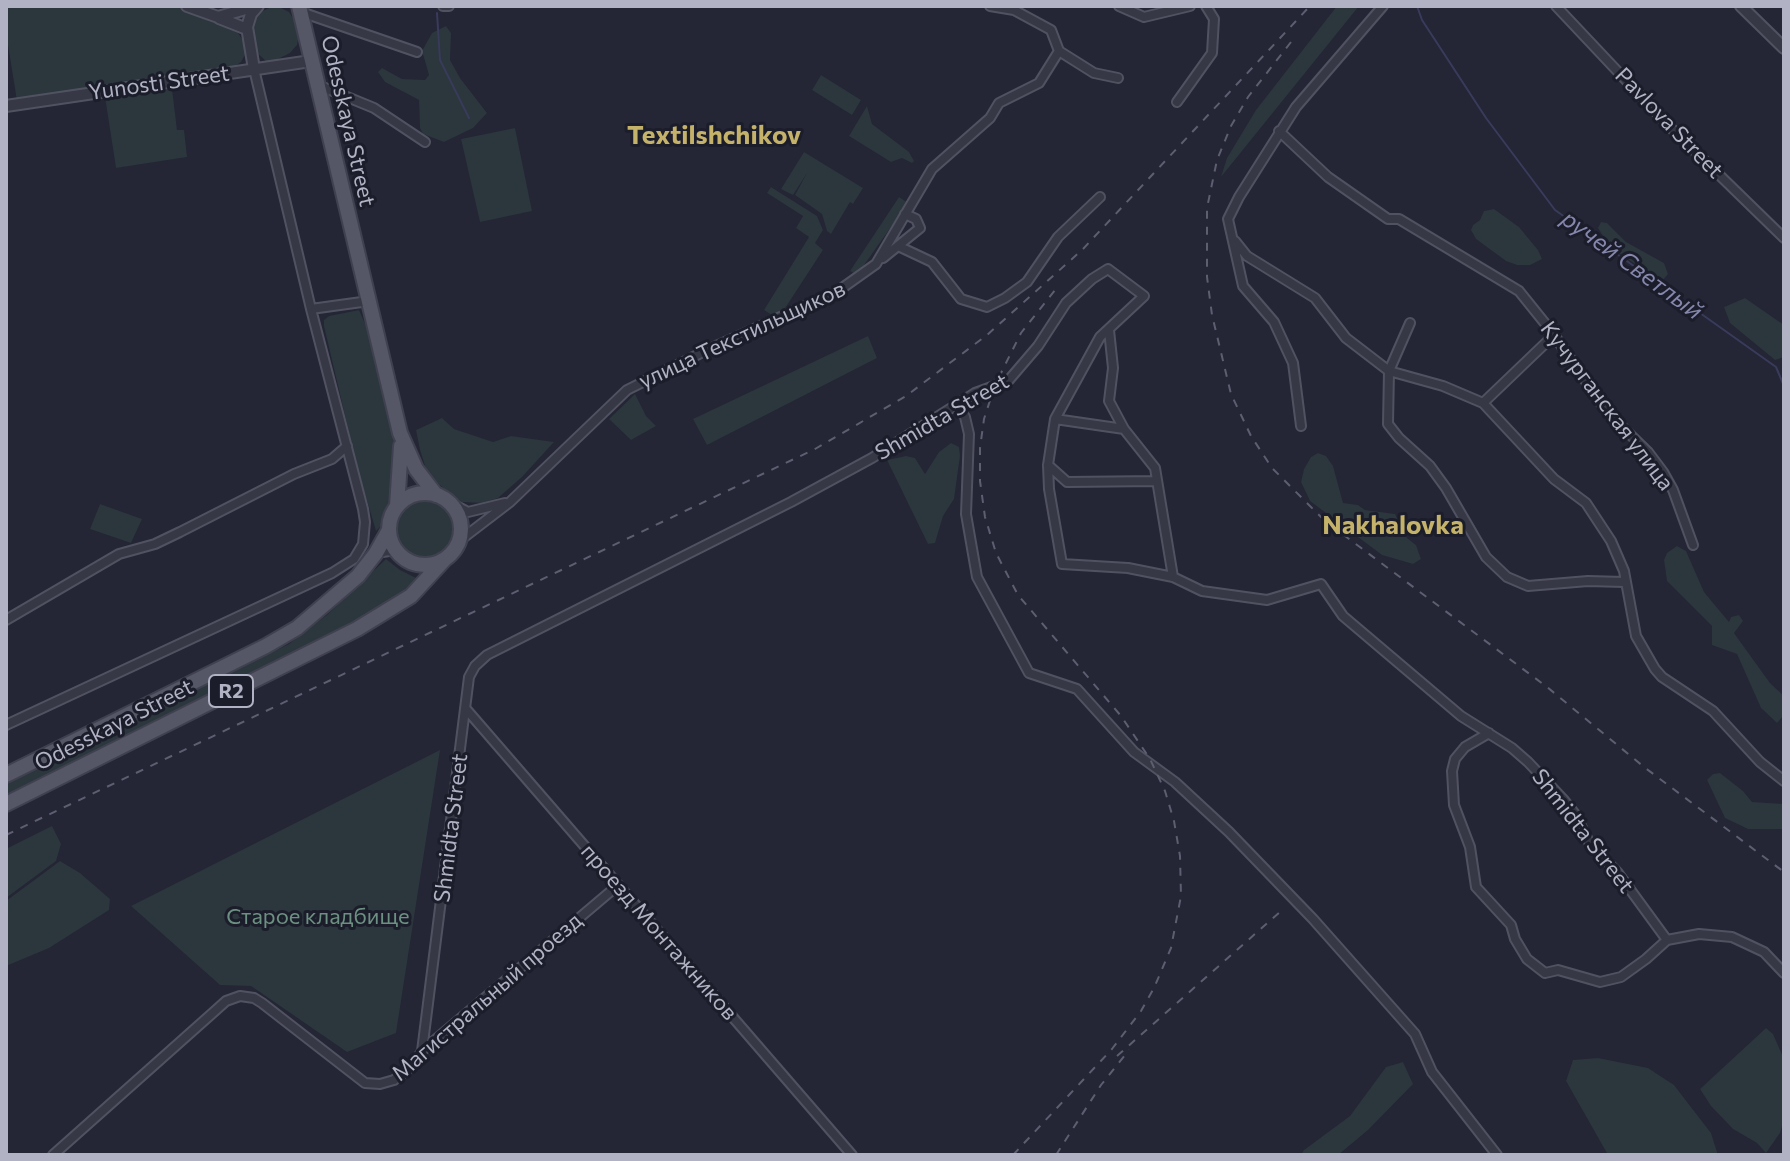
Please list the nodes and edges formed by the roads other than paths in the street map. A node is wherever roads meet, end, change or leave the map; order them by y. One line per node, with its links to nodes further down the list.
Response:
1 (187, 6): 11 (street)
2 (257, 6): 11 (street); 12 (street)
3 (990, 6): 14 (street)
4 (1119, 6): 5 (street)
5 (1190, 6)
6 (1206, 6): 20 (street)
7 (1383, 6): 22 (street)
8 (1556, 6): 26 (street, Pavlova Street)
9 (1741, 6): 13 (street)
10 (297, 8): 15 (street); 16 (main road, Odesskaya Street / R2)
11 (218, 17): 12 (street)
12 (247, 29): 17 (street)
13 (1784, 48)
14 (1059, 51): 18 (street); 25 (street, улица Текстильщиков)
15 (417, 52)
16 (311, 61): 17 (street, Yunosti Street); 19 (main road, Odesskaya Street / R2)
17 (254, 69): 21 (street, Yunosti Street); 31 (street)
18 (1118, 78)
19 (317, 84): 23 (street); 30 (main road, Odesskaya Street / R2)
20 (1177, 102)
21 (6, 106)
22 (1279, 131): 27 (street); 34 (street, Кучурганская улица)
23 (425, 142)
24 (1100, 197): 28 (street)
25 (905, 214): 28 (street); 29 (street, улица Текстильщиков)
26 (1784, 238)
27 (1235, 241): 35 (street); 39 (street)
28 (898, 246): 29 (street)
29 (876, 264): 46 (street, улица Текстильщиков)
30 (369, 301): 31 (street); 41 (main road, Odesskaya Street / R2)
31 (311, 309): 42 (street)
32 (1410, 323): 35 (street)
33 (1109, 330): 37 (street, Shmidta Street); 38 (street, Shmidta Street); 40 (street)
34 (1554, 335): 36 (street); 50 (street, Кучурганская улица)
35 (1389, 371): 36 (street); 56 (street)
36 (1483, 403): 56 (street)
37 (956, 405): 58 (street, Shmidta Street); 70 (street)
38 (1055, 419): 40 (street); 43 (street, Shmidta Street)
39 (1301, 426)
40 (1124, 429): 44 (street)
41 (400, 433): 45 (main road, R2); 47 (main road, R2)
42 (347, 446): 52 (street); 57 (street)
43 (1048, 465): 44 (street); 55 (street, Shmidta Street)
44 (1156, 481): 55 (street)
45 (442, 498): 46 (street); 47 (main road); 49 (main road, R2)
46 (510, 502): 49 (street, улица Текстильщиков)
47 (397, 506): 48 (main road, R2)
48 (389, 530): 51 (main road); 53 (main road, Odesskaya Street / R2)
49 (459, 541): 54 (main road, R2)
50 (1693, 545)
51 (396, 550): 53 (street); 54 (main road)
52 (359, 553): 53 (street); 59 (street)
53 (376, 553): 61 (main road, Odesskaya Street / R2)
54 (444, 560): 63 (main road, Odesskaya Street / R2)
55 (1173, 577): 60 (street, Shmidta Street)
56 (1624, 582): 62 (street)
57 (6, 620)
58 (466, 709): 64 (street, проезд Монтажников); 67 (street, Shmidta Street)
59 (6, 725)
60 (1489, 733): 65 (street, Shmidta Street); 65 (street)
61 (6, 775)
62 (1780, 776)
63 (6, 804)
64 (617, 886): 67 (street, Магистральный проезд); 69 (street, проезд Монтажников)
65 (1667, 940): 66 (street)
66 (1784, 973)
67 (422, 1051): 68 (street, Магистральный проезд)
68 (53, 1155)
69 (852, 1155)
70 (1497, 1155)

